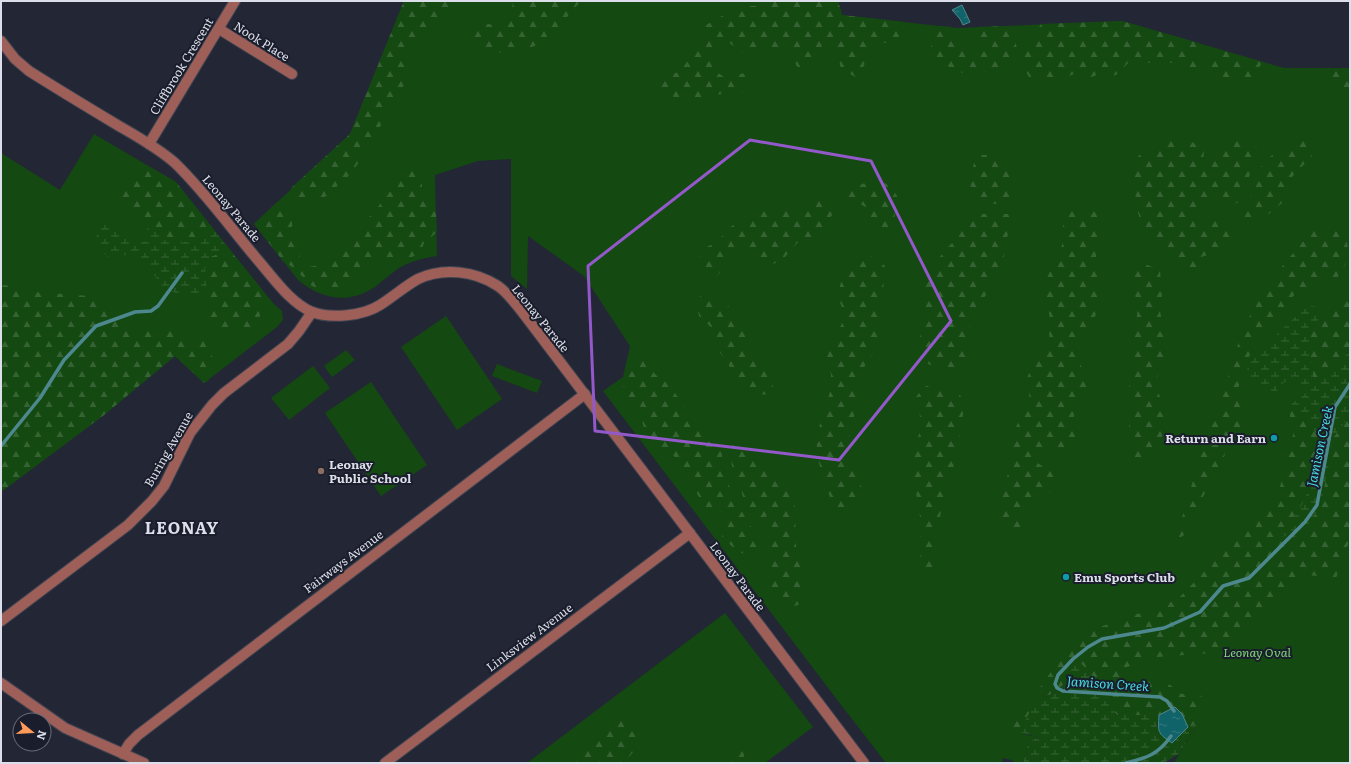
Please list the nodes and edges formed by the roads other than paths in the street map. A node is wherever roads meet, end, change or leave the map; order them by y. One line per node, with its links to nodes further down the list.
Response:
1 (235, 1): 2 (street, Cliffbrook Crescent)
2 (219, 29): 4 (street, Nook Place); 5 (street, Cliffbrook Crescent)
3 (1, 41): 5 (street, Leonay Parade)
4 (292, 74)
5 (149, 144): 6 (street, Leonay Parade)
6 (312, 312): 7 (street, Leonay Parade); 9 (street, Buring Avenue)
7 (584, 394): 8 (street, Leonay Parade); 11 (street, Fairways Avenue)
8 (690, 533): 13 (street, Linksview Avenue); 14 (street, Leonay Parade)
9 (1, 621)
10 (1, 682): 11 (street)
11 (123, 754): 12 (street)
12 (144, 763)
13 (385, 763)
14 (864, 763)

